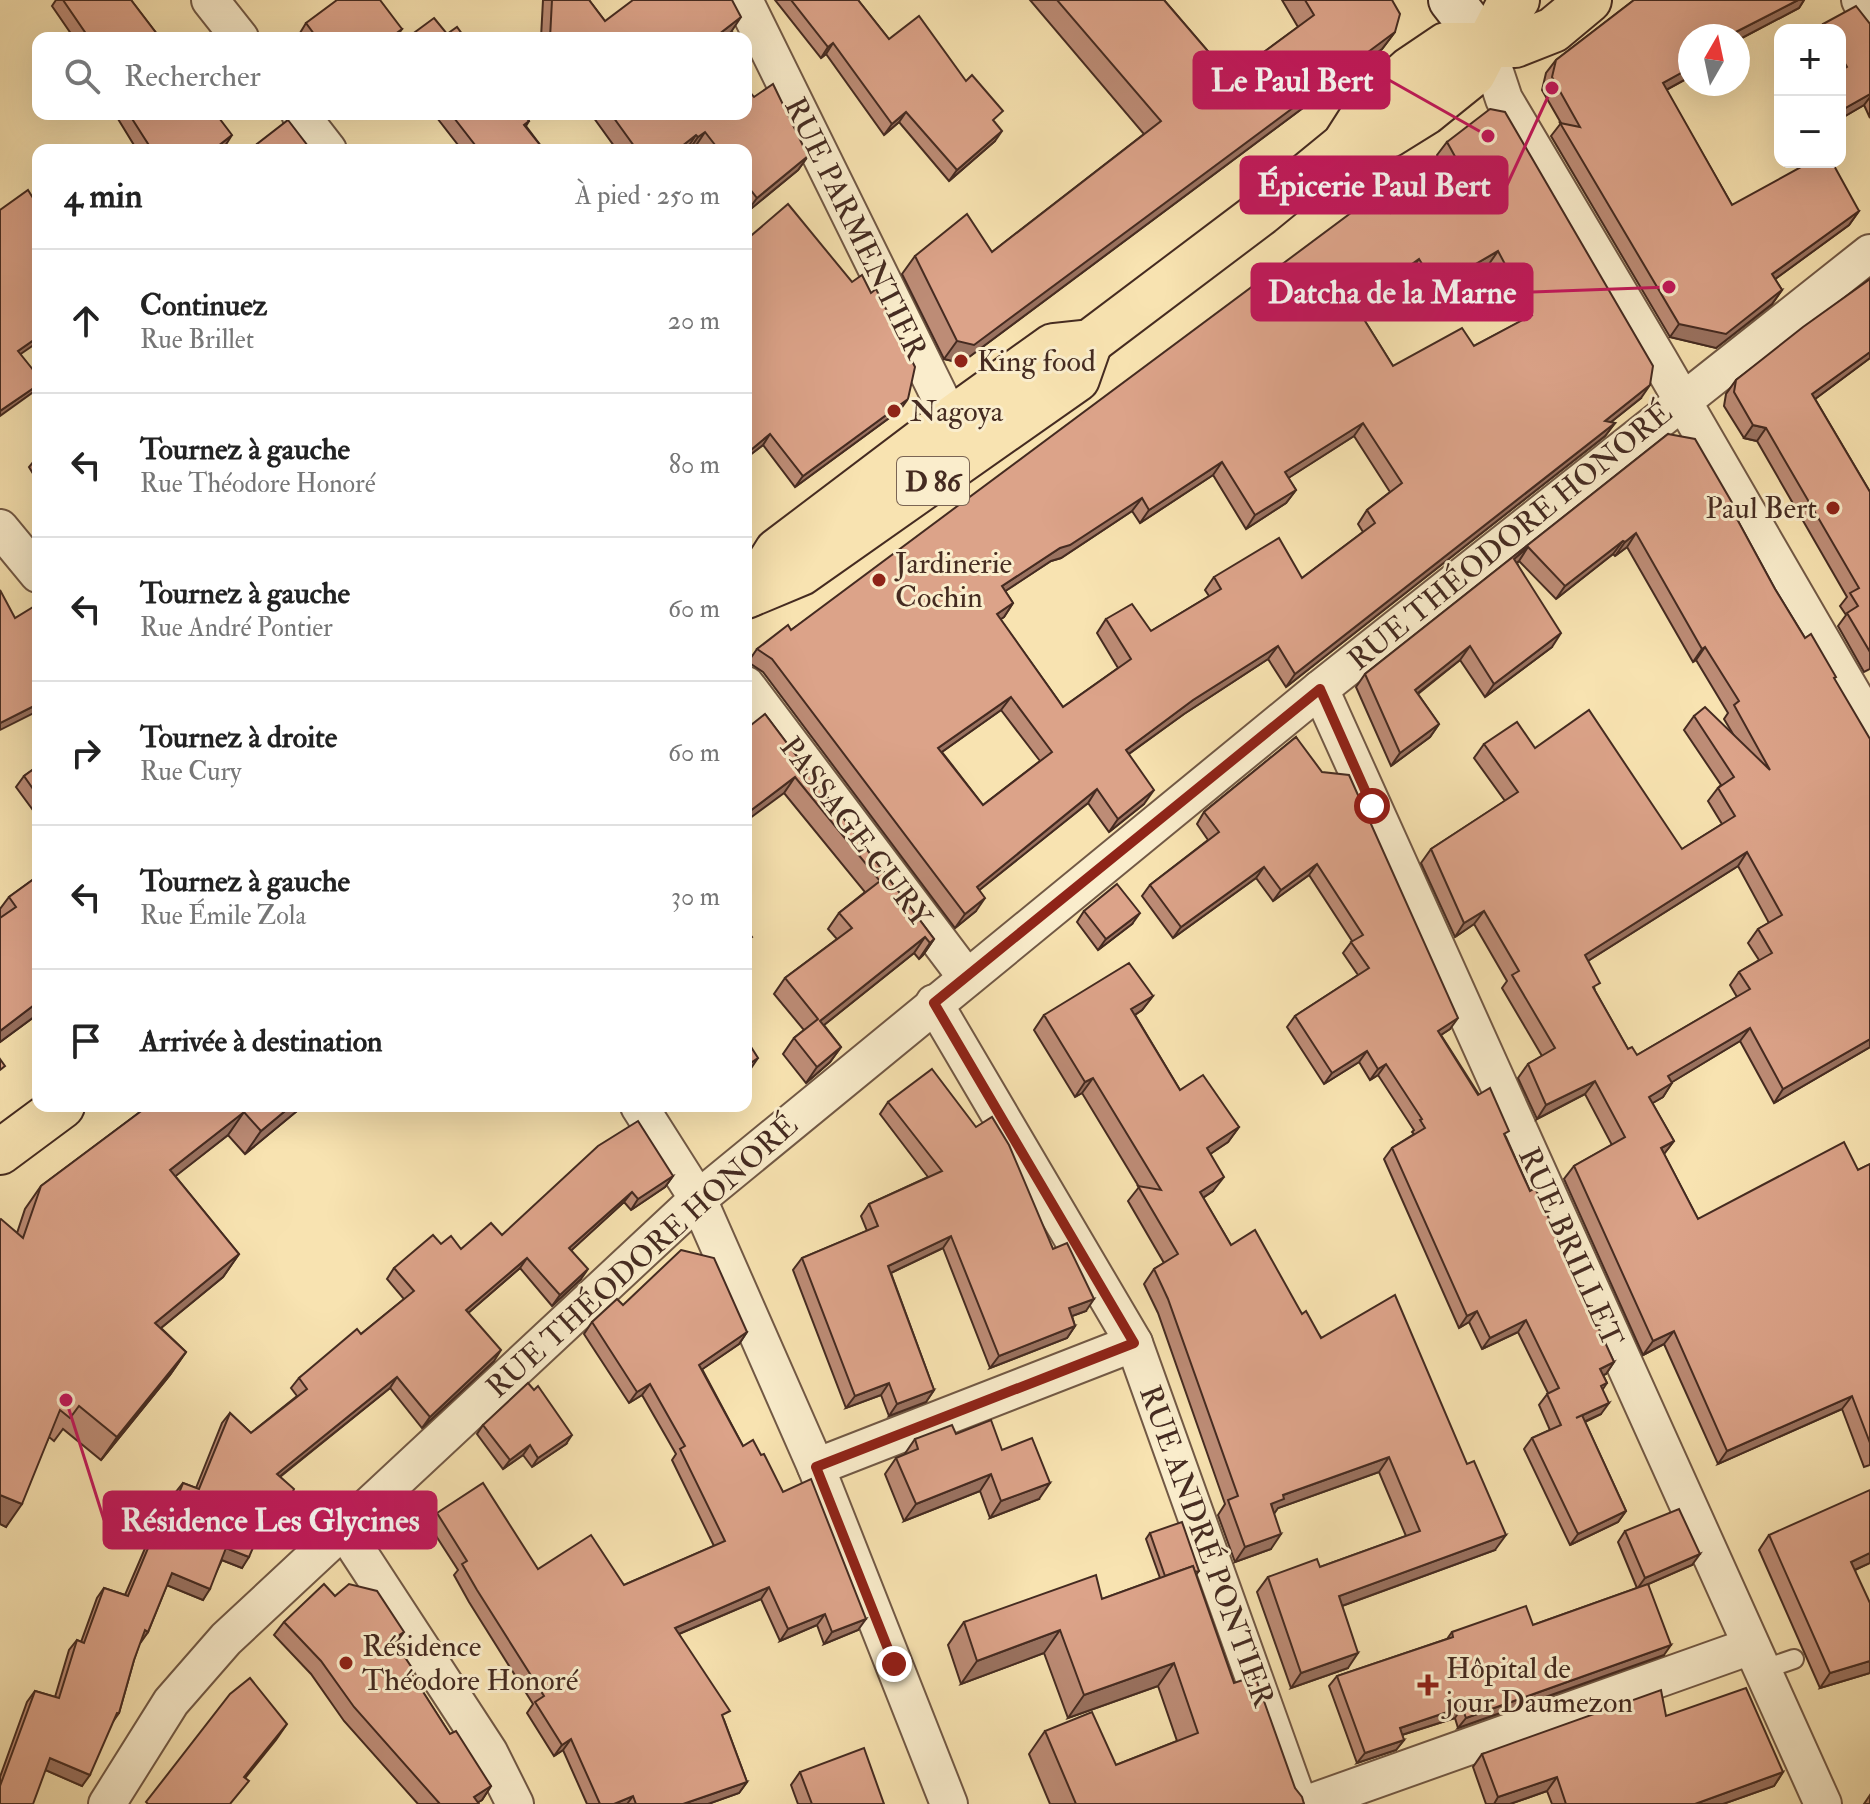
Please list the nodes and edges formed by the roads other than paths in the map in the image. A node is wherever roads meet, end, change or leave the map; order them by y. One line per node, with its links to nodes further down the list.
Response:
1 (210, 0): 9 (street)
2 (744, 0): 15 (street, RUE PARMENTIER)
3 (1451, 0): 10 (street)
4 (1473, 0): 10 (street)
5 (1517, 0): 10 (main road)
6 (1589, 0): 10 (main road, D 86)
7 (1860, 0): 8 (street)
8 (1870, 19)
9 (235, 32)
10 (1486, 45): 14 (street); 15 (main road, D 86)
11 (305, 120): 12 (street)
12 (323, 144)
13 (1870, 253): 14 (street, RUE THÉODORE HONORÉ)
14 (1682, 400): 19 (street, RUE THÉODORE HONORÉ); 21 (street)
15 (960, 438): 18 (main road, D 86)
16 (0, 528): 17 (street)
17 (32, 567)
18 (752, 593)
19 (1320, 689): 22 (street, RUE THÉODORE HONORÉ); 31 (street, RUE BRILLET)
20 (752, 693): 22 (street, PASSAGE CURY)
21 (1870, 724)
22 (967, 978): 23 (street, RUE THÉODORE HONORÉ)
23 (934, 1003): 27 (street, RUE THÉODORE HONORÉ); 28 (street, RUE ANDRÉ PONTIER)
24 (54, 1112): 26 (main road)
25 (643, 1112): 27 (street)
26 (0, 1152)
27 (698, 1199): 29 (street); 30 (street, RUE THÉODORE HONORÉ)
28 (1134, 1343): 29 (street); 35 (street, RUE ANDRÉ PONTIER)
29 (816, 1467): 34 (street)
30 (344, 1530): 32 (street, RUE THÉODORE HONORÉ); 33 (street)
31 (1769, 1659): 36 (street); 37 (street, RUE BRILLET)
32 (107, 1804)
33 (515, 1804)
34 (949, 1804)
35 (1299, 1804)
36 (1307, 1804)
37 (1823, 1804)

